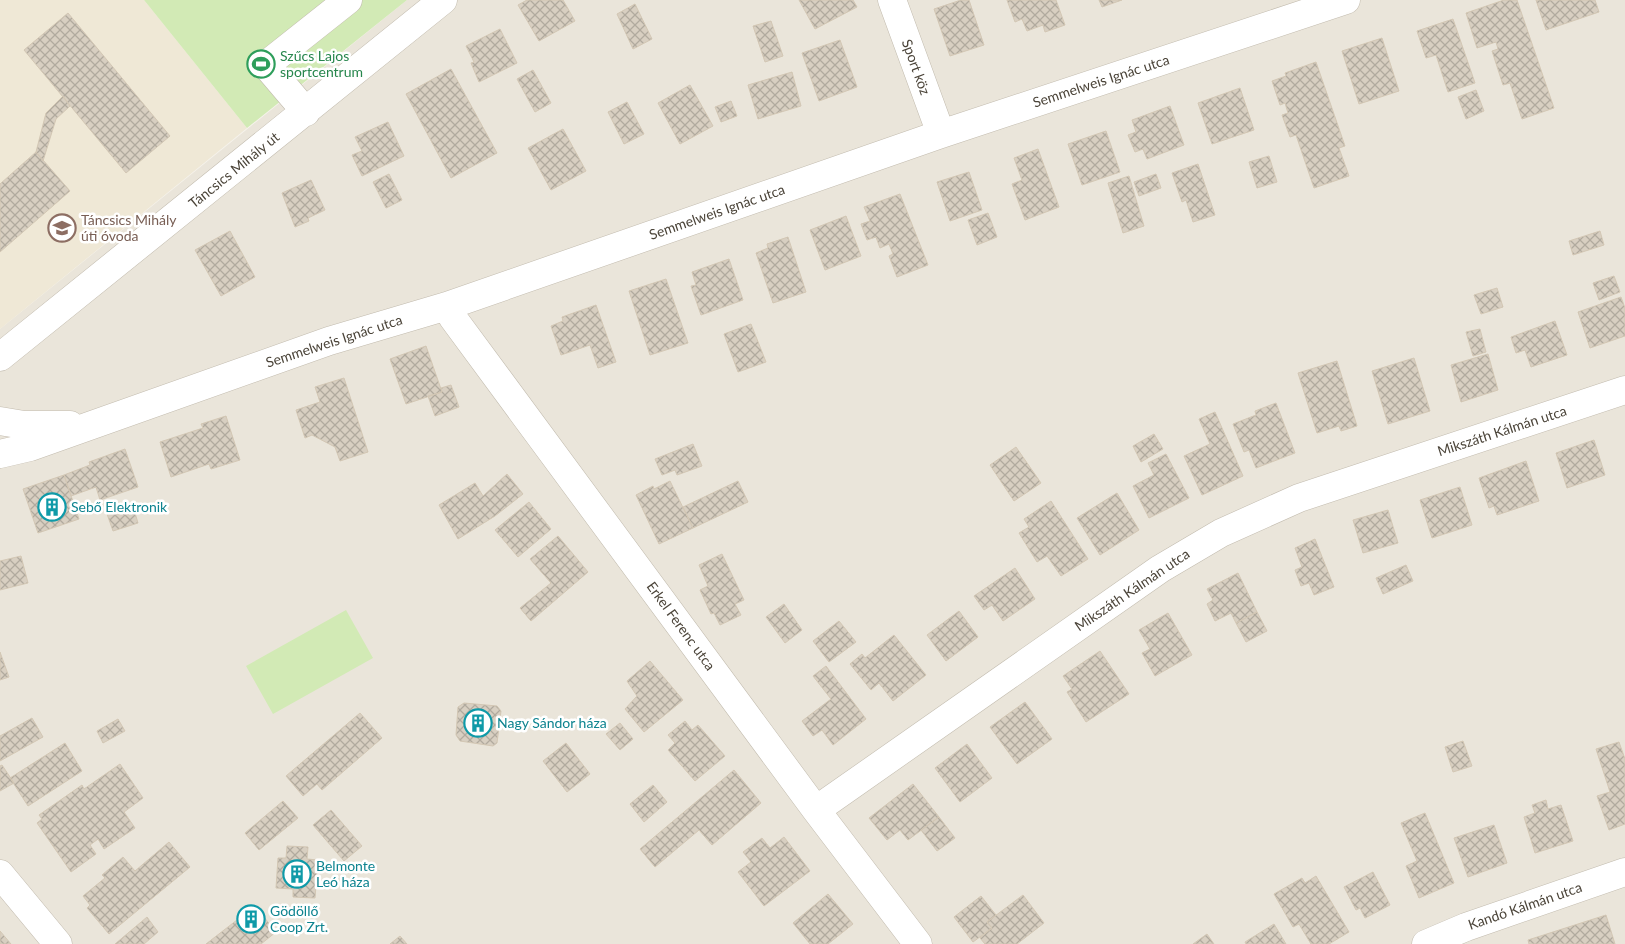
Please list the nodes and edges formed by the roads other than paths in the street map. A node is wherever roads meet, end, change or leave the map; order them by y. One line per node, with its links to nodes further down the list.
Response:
1 (348, 0): 5 (street)
2 (443, 0): 5 (street, Táncsics Mihály út)
3 (892, 0): 6 (street, Sport köz)
4 (1346, 0): 6 (street, Semmelweis Ignác utca)
5 (306, 112): 8 (street, Táncsics Mihály út)
6 (941, 134): 7 (street, Semmelweis Ignác utca)
7 (447, 306): 11 (street, Semmelweis Ignác utca); 13 (street, Erkel Ferenc utca)
8 (0, 357)
9 (1625, 390): 13 (street, Mikszáth Kálmán utca)
10 (0, 421): 11 (street, Semmelweis Ignác utca)
11 (89, 425): 12 (street, Semmelweis Ignác utca)
12 (0, 454)
13 (816, 810): 17 (street, Erkel Ferenc utca)
14 (1625, 872): 18 (street, Kandó Kálmán utca)
15 (0, 874): 16 (street)
16 (58, 944)
17 (918, 944)
18 (1426, 944)

